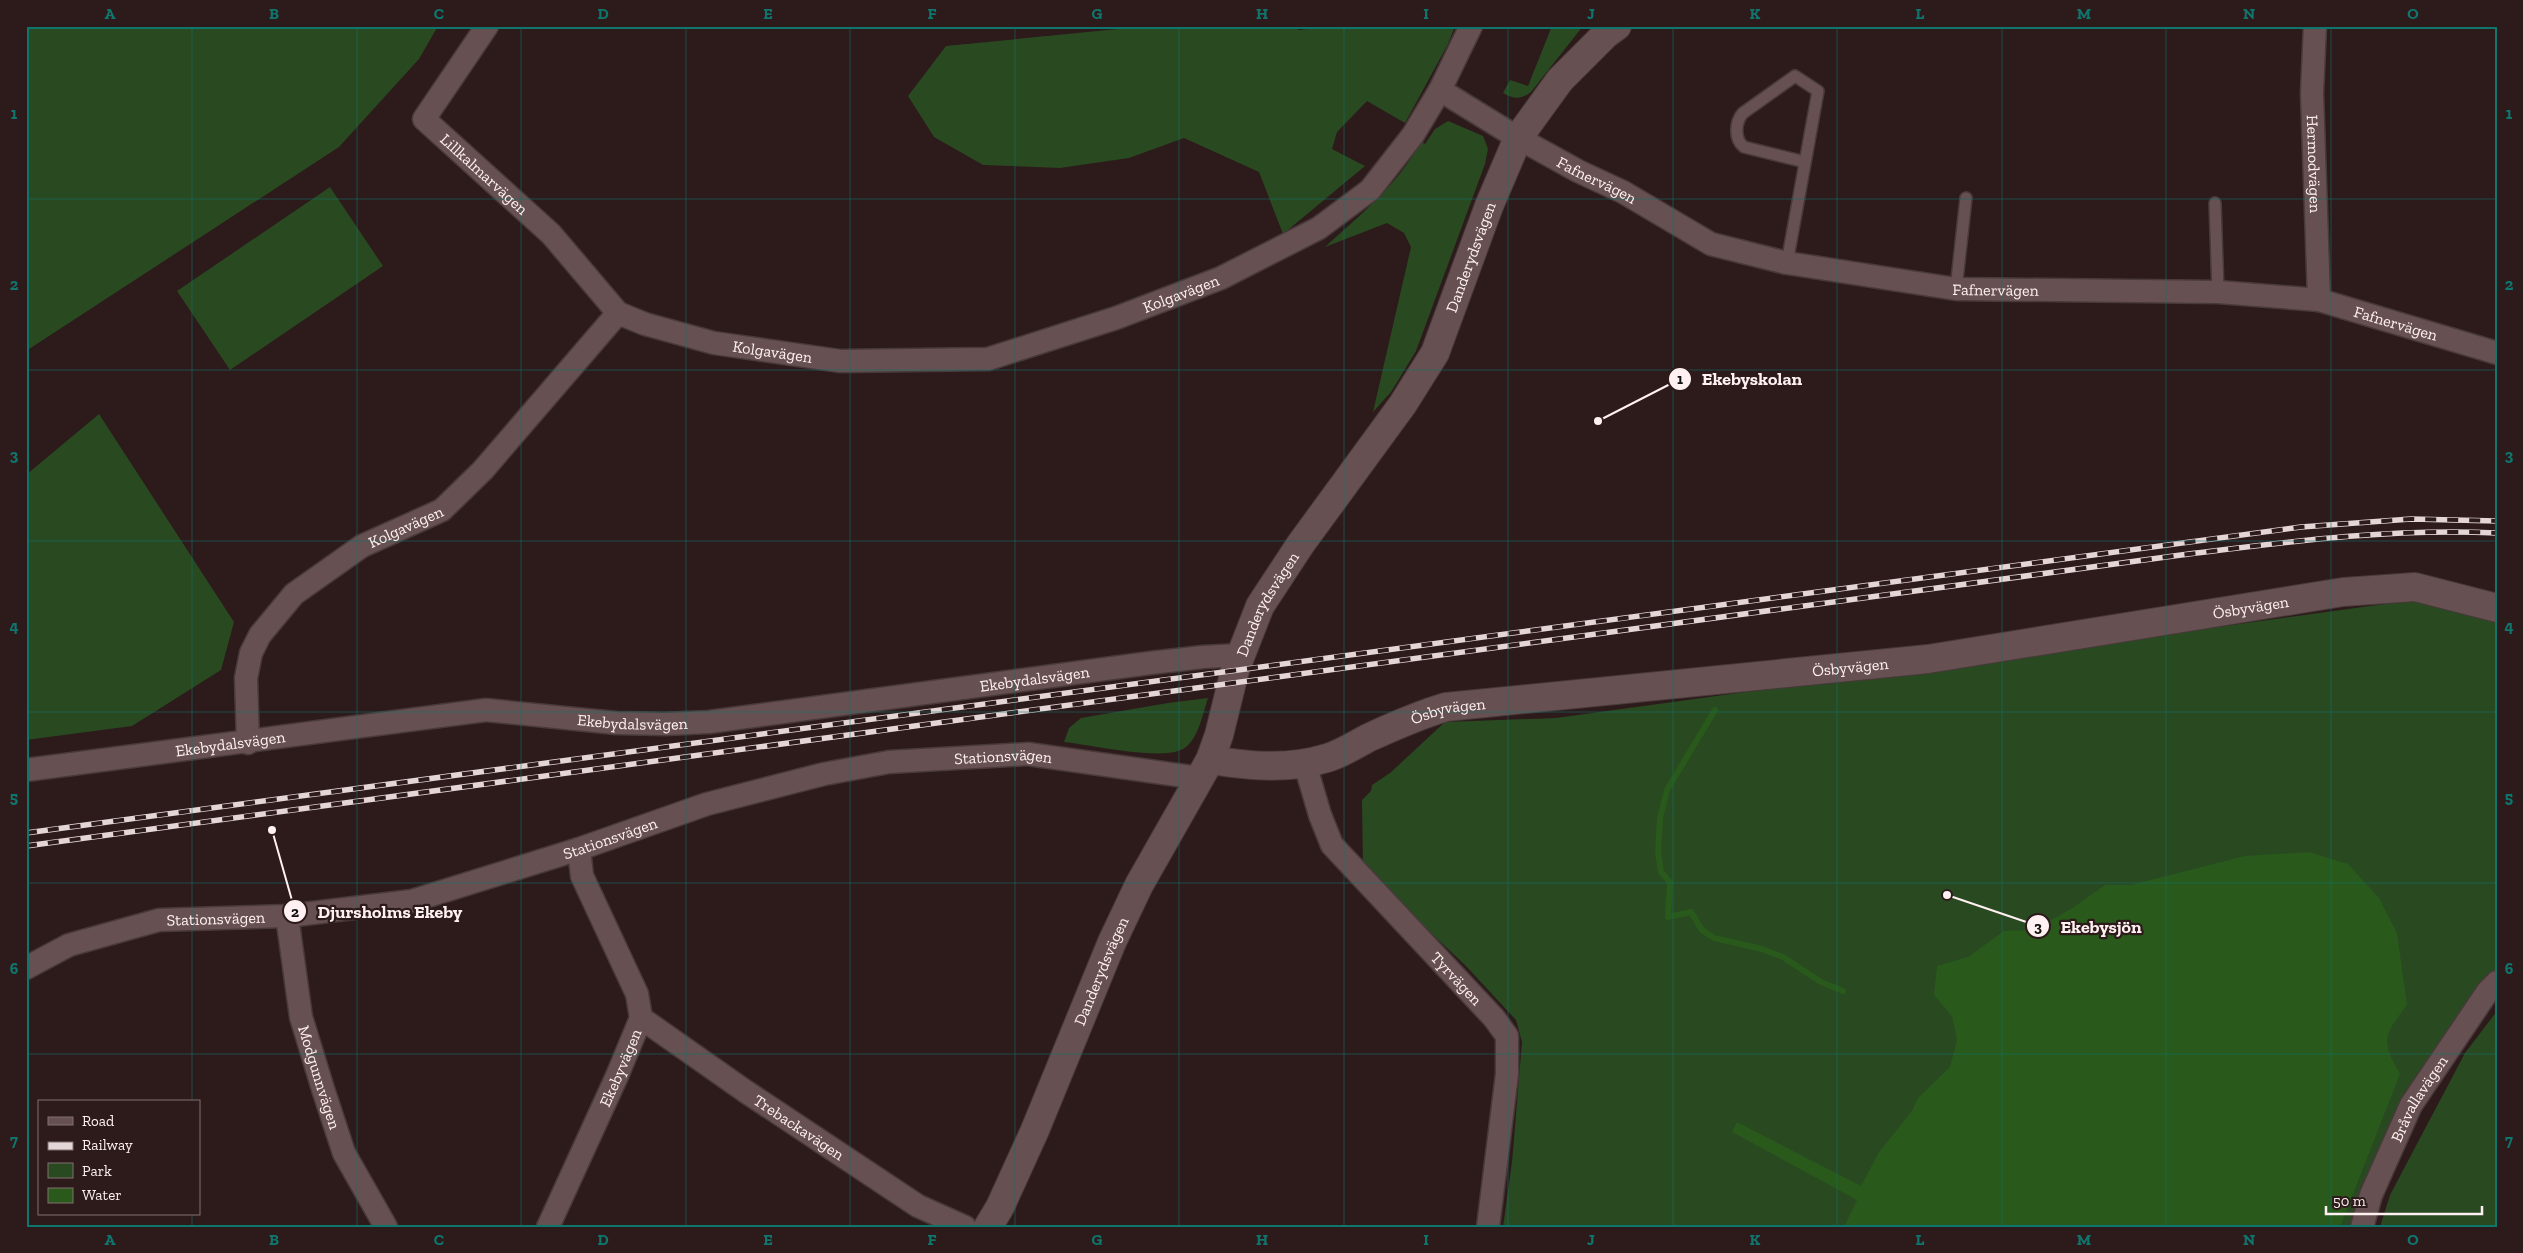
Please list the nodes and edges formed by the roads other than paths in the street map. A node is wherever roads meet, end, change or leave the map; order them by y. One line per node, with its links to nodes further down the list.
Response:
1 (487, 26): 14 (street, Lillkalmarvägen)
2 (1471, 26): 5 (street)
3 (1617, 26): 6 (street, Danderydsvägen)
4 (2315, 26): 13 (street, Hermodvägen)
5 (1440, 90): 6 (street); 14 (street, Kolgavägen)
6 (1518, 138): 10 (street, Fafnervägen); 17 (street, Danderydsvägen)
7 (1805, 162): 7 (lane); 10 (lane)
8 (1966, 198): 11 (lane)
9 (2215, 203): 12 (lane)
10 (1787, 262): 11 (street, Fafnervägen)
11 (1956, 289): 12 (street, Fafnervägen)
12 (2218, 292): 13 (street, Fafnervägen)
13 (2319, 300): 15 (street, Fafnervägen)
14 (618, 313): 18 (street, Kolgavägen)
15 (2497, 353)
16 (2497, 608): 19 (street, Ösbyvägen)
17 (1240, 655): 18 (street, Ekebydalsvägen); 20 (street, Danderydsvägen)
18 (248, 743): 21 (street, Ekebydalsvägen)
19 (1305, 764): 20 (street, Ösbyvägen); 31 (street, Tyrvägen)
20 (1204, 769): 22 (street, Stationsvägen); 30 (street, Danderydsvägen)
21 (26, 770)
22 (579, 849): 23 (street, Stationsvägen); 26 (street, Ekebyvägen)
23 (287, 916): 24 (street, Stationsvägen); 27 (street, Modgunnvägen)
24 (26, 968)
25 (2497, 982): 32 (street, Bråvallavägen)
26 (641, 1018): 28 (street, Ekebyvägen); 29 (street, Trebackavägen)
27 (386, 1227)
28 (548, 1227)
29 (965, 1227)
30 (988, 1227)
31 (1488, 1227)
32 (2362, 1227)

